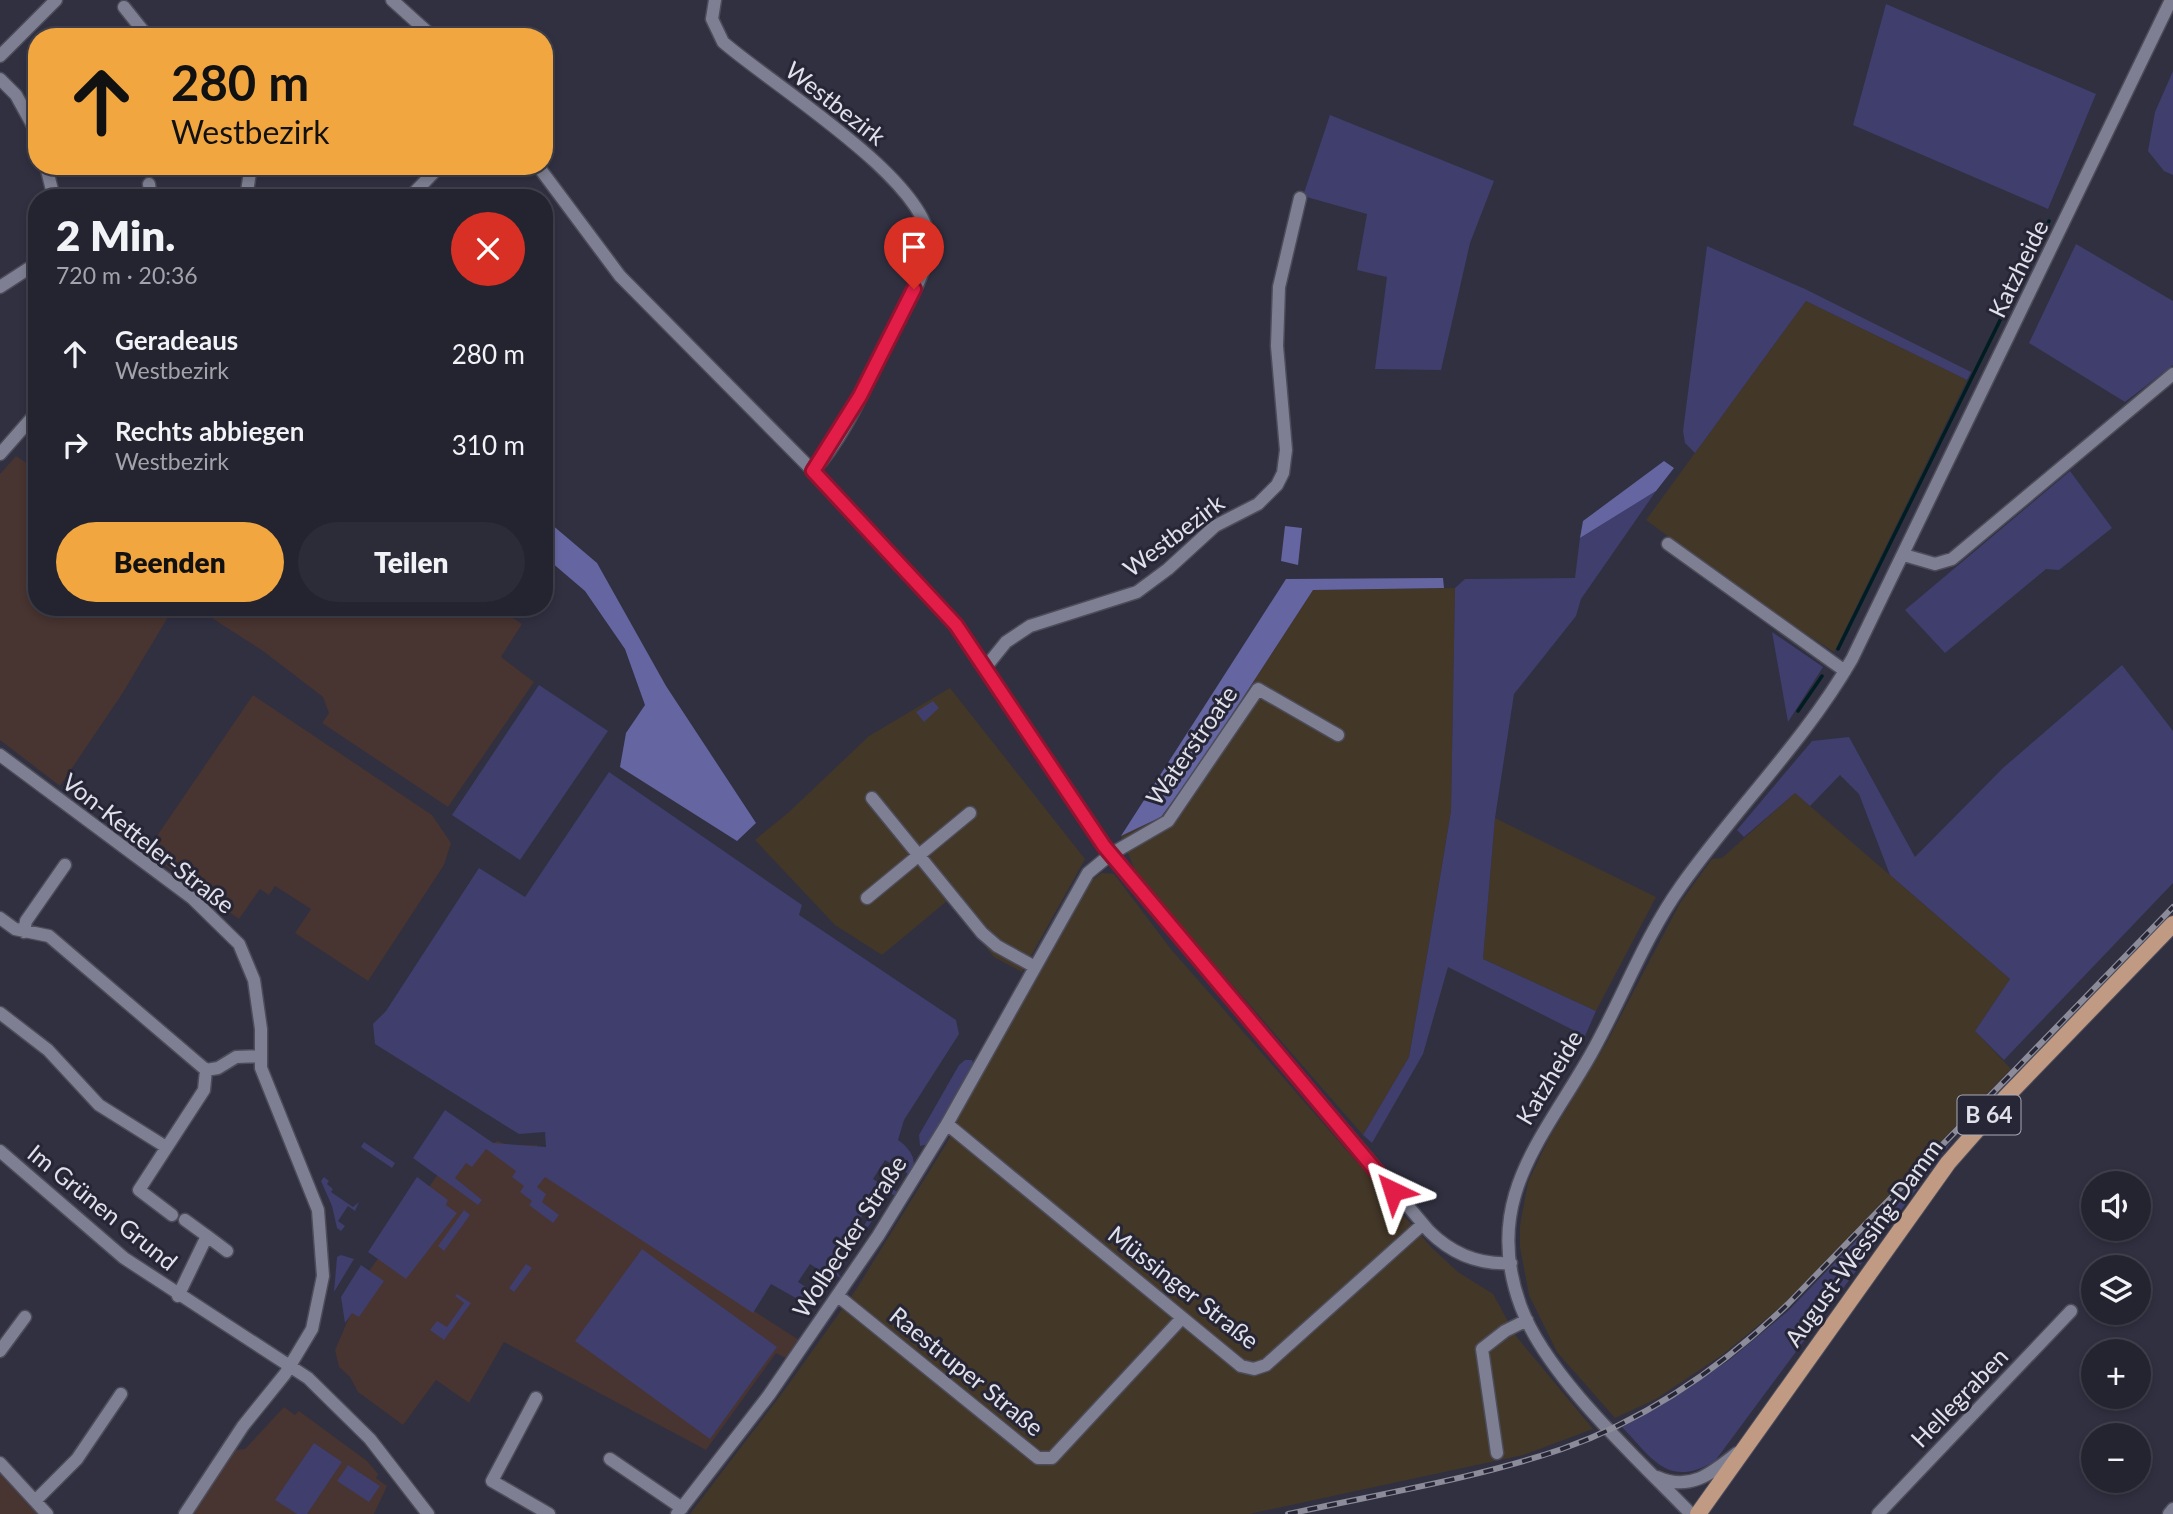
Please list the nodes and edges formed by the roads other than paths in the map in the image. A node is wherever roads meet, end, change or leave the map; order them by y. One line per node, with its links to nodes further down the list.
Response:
1 (56, 0): 6 (street)
2 (392, 0): 8 (street)
3 (715, 0): 24 (street, Westbezirk)
4 (2171, 0): 26 (street, Katzheide)
5 (124, 7): 7 (street)
6 (30, 28)
7 (141, 28)
8 (423, 28)
9 (28, 30): 10 (street)
10 (0, 56)
11 (0, 79): 12 (street)
12 (28, 117)
13 (431, 175): 17 (street)
14 (545, 175): 24 (street)
15 (149, 184): 16 (street)
16 (150, 189)
17 (418, 189)
18 (1300, 198): 27 (street, Westbezirk)
19 (28, 269): 20 (street)
20 (0, 287)
21 (2173, 374): 26 (street)
22 (28, 422): 23 (street)
23 (0, 454)
24 (813, 471): 27 (street)
25 (1668, 544): 28 (street)
26 (1904, 555): 28 (street, Katzheide)
27 (985, 668): 33 (street)
28 (1845, 671): 52 (street, Katzheide)
29 (1338, 735): 33 (street, Waterstroate)
30 (0, 755): 42 (street, Von-Ketteler-Straße)
31 (872, 798): 34 (street)
32 (970, 813): 34 (street)
33 (1111, 853): 40 (street, Wolbecker Straße); 49 (street)
34 (918, 855): 36 (street); 40 (street)
35 (65, 866): 39 (street)
36 (867, 898)
37 (0, 918): 39 (street)
38 (2173, 924): 63 (main road, August-Wessing-Damm / B 64)
39 (24, 932): 43 (street)
40 (1035, 967): 44 (street, Wolbecker Straße)
41 (0, 1013): 45 (street)
42 (260, 1056): 43 (street); 60 (street, Von-Ketteler-Straße)
43 (206, 1070): 45 (street)
44 (947, 1124): 54 (street, Wolbecker Straße); 57 (street, Müssinger Straße)
45 (166, 1147): 47 (street)
46 (0, 1151): 53 (street, Im Grünen Grund)
47 (172, 1215)
48 (185, 1220): 50 (street, Im Grünen Grund)
49 (1423, 1224): 52 (street); 57 (street, Müssinger Straße)
50 (206, 1236): 51 (street, Im Grünen Grund); 53 (street, Im Grünen Grund)
51 (227, 1251)
52 (1511, 1263): 58 (street, Katzheide)
53 (178, 1296): 60 (street, Im Grünen Grund)
54 (838, 1296): 57 (street, Raestruper Straße); 70 (street, Wolbecker Straße)
55 (2071, 1311): 77 (street, Hellegraben)
56 (25, 1317): 59 (street)
57 (1182, 1318)
58 (1527, 1320): 64 (street); 67 (street, Katzheide)
59 (0, 1351)
60 (291, 1365): 72 (street, Von-Ketteler-Straße); 73 (street, Im Grünen Grund)
61 (121, 1394): 68 (street)
62 (536, 1398): 74 (street)
63 (1748, 1443): 67 (street); 76 (main road, August-Wessing-Damm / B 64)
64 (1497, 1453)
65 (610, 1459): 70 (street)
66 (0, 1464): 68 (street)
67 (1654, 1475): 75 (street, Katzheide)
68 (35, 1501): 71 (street)
69 (2173, 1509): 78 (street)
70 (680, 1511)
71 (47, 1514)
72 (185, 1514)
73 (428, 1514)
74 (549, 1514)
75 (1690, 1514)
76 (1698, 1514)
77 (1878, 1514)
78 (2169, 1514)

